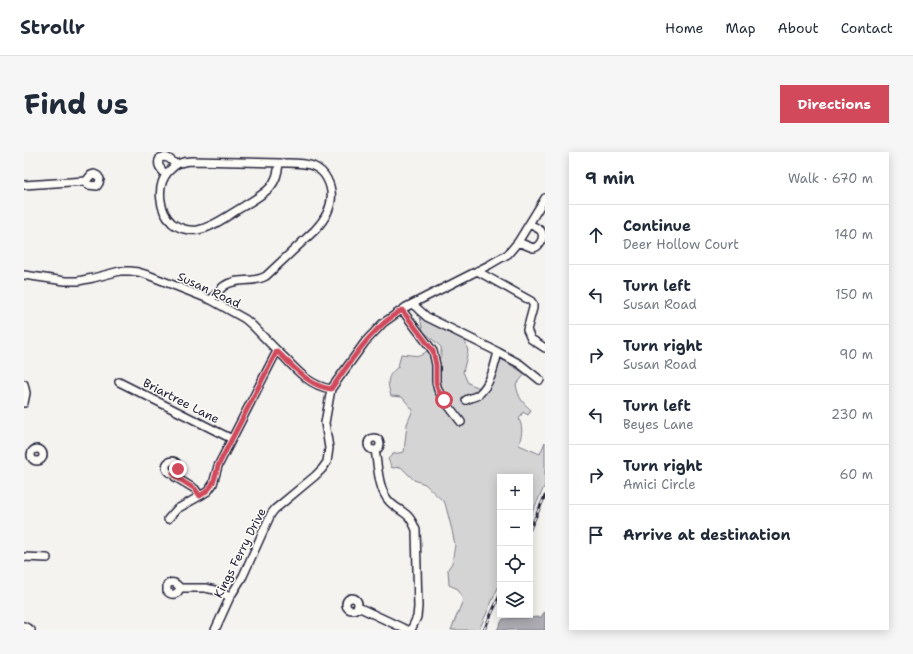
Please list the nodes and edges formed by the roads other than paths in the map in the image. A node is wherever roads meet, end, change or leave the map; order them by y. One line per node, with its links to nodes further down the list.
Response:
1 (279, 163): 2 (street); 3 (street); 11 (street)
2 (176, 165): 3 (street); 3 (street)
3 (166, 175)
4 (86, 181): 5 (street)
5 (24, 185)
6 (545, 198): 7 (street)
7 (529, 224): 8 (street); 8 (street)
8 (518, 242): 9 (street)
9 (476, 271): 12 (street); 14 (street)
10 (24, 275): 11 (street, Susan Road)
11 (211, 300): 15 (street, Susan Road)
12 (413, 304): 13 (street); 16 (street)
13 (402, 310): 20 (street); 23 (street)
14 (545, 348)
15 (277, 351): 20 (street, Susan Road); 24 (street)
16 (498, 352): 17 (street); 21 (street)
17 (540, 380)
18 (119, 382): 24 (street, Briartree Lane)
19 (24, 384): 22 (street)
20 (331, 389): 32 (street, Kings Ferry Drive)
21 (466, 400)
22 (24, 403)
23 (461, 422)
24 (232, 439): 27 (street)
25 (375, 450): 38 (street)
26 (173, 473): 27 (street)
27 (200, 496): 28 (street)
28 (168, 519)
29 (24, 557): 30 (street)
30 (47, 558)
31 (180, 588): 32 (street)
32 (230, 597): 36 (street, Kings Ferry Drive)
33 (358, 607): 37 (street)
34 (24, 626): 35 (street)
35 (31, 630)
36 (215, 630)
37 (407, 630)
38 (411, 630)

